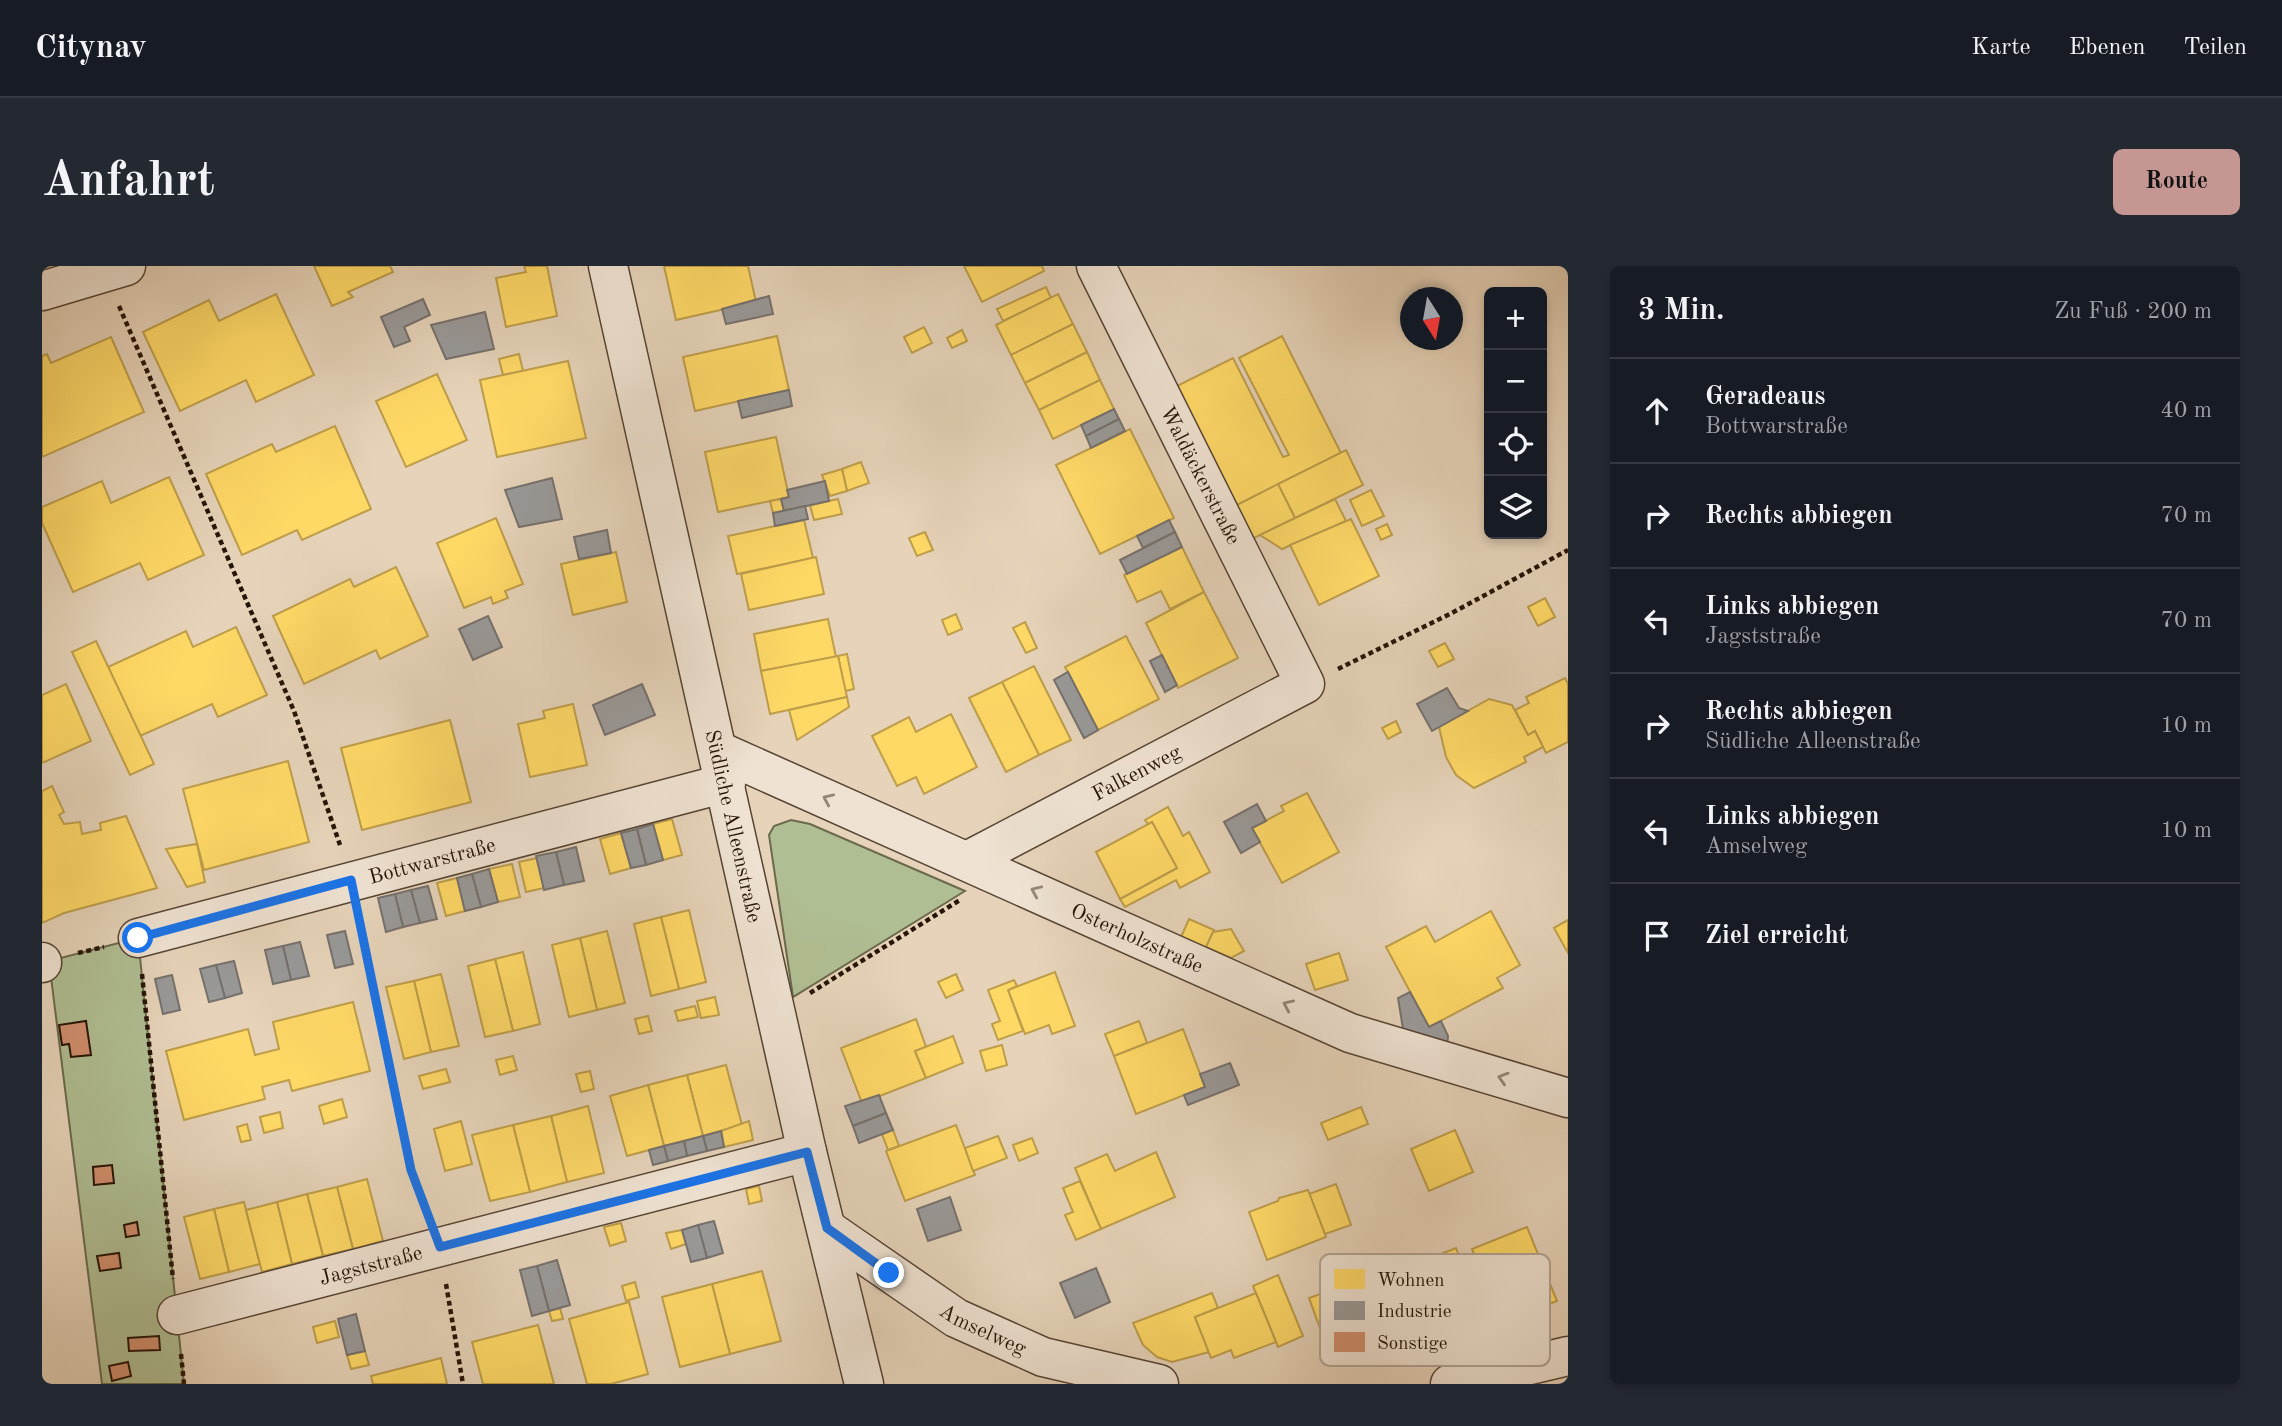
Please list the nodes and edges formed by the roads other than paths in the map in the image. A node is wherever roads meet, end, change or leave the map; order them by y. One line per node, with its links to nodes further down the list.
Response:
1 (608, 266): 6 (street, Südliche Alleenstraße)
2 (1096, 266): 5 (street, Waldäckerstraße)
3 (115, 270): 4 (street)
4 (42, 291)
5 (1306, 684): 7 (street, Falkenweg)
6 (722, 767): 7 (street, Osterholzstraße, one-way to 6); 8 (street, Bottwarstraße); 10 (street, Südliche Alleenstraße)
7 (984, 868): 9 (street, Osterholzstraße, one-way to 7)
8 (138, 938)
9 (1568, 1098)
10 (807, 1152): 11 (street, Südliche Alleenstraße); 12 (street, Jagststraße)
11 (827, 1228): 16 (street, Südliche Alleenstraße); 17 (street, Amselweg)
12 (177, 1315)
13 (1568, 1356): 14 (street)
14 (1550, 1360)
15 (1526, 1366): 18 (street)
16 (864, 1384)
17 (1159, 1384)
18 (1450, 1384)

